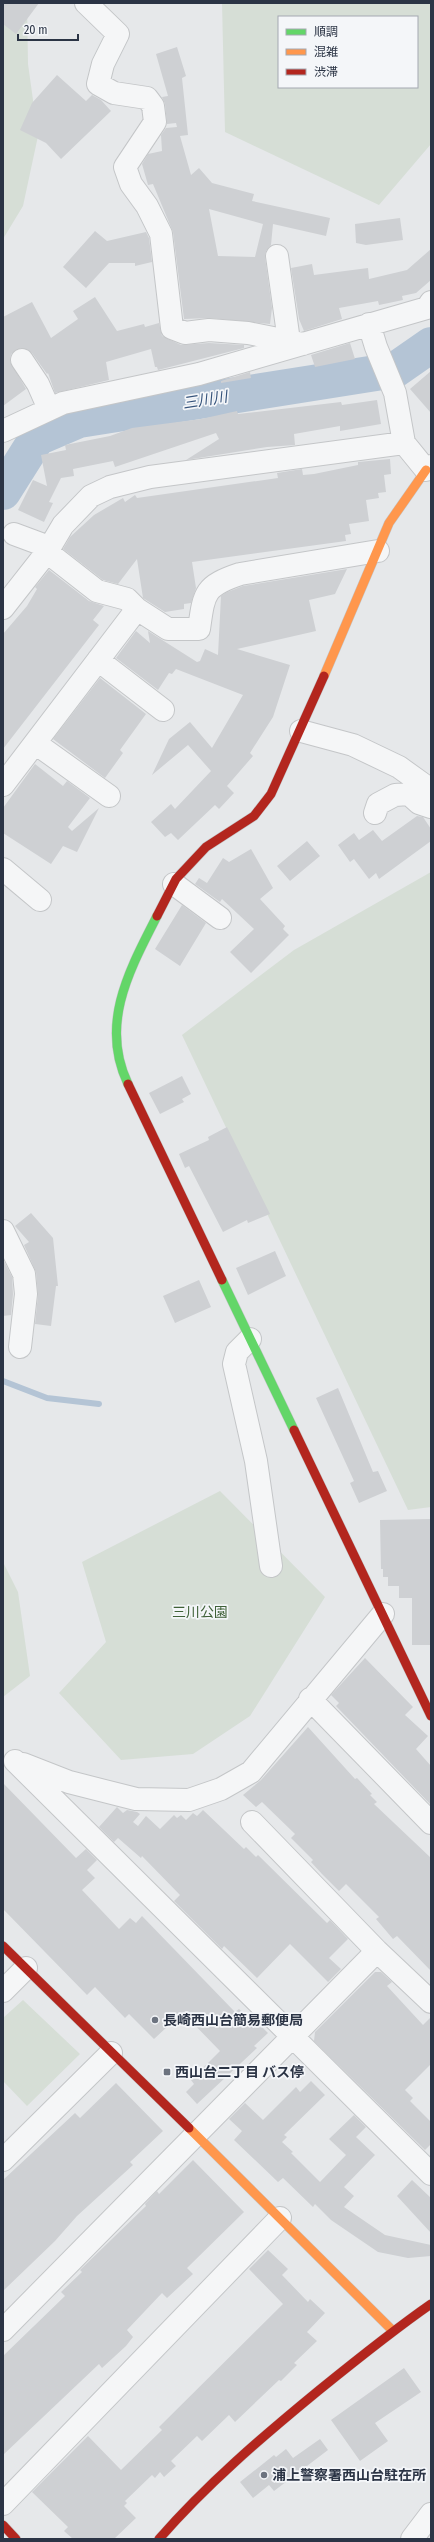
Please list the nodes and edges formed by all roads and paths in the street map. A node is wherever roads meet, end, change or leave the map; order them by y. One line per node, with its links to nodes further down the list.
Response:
1 (86, 3): 5 (street)
2 (276, 256): 5 (street)
3 (430, 306): 4 (street)
4 (369, 324): 5 (street); 9 (street)
5 (296, 343): 7 (street)
6 (22, 360): 7 (street)
7 (49, 409): 8 (street)
8 (3, 432)
9 (404, 443): 10 (street); 12 (street)
10 (428, 468): 13 (street)
11 (14, 534): 12 (street)
12 (48, 550): 14 (street); 15 (street)
13 (378, 551): 15 (street); 18 (street)
14 (3, 608)
15 (137, 609): 16 (street)
16 (98, 660): 17 (street); 19 (street)
17 (163, 710)
18 (301, 731): 21 (street); 26 (street)
19 (35, 743): 20 (street); 22 (street)
20 (3, 785)
21 (431, 790)
22 (109, 796)
23 (431, 807): 24 (street)
24 (375, 813)
25 (3, 869): 27 (street)
26 (174, 884): 28 (street); 30 (street)
27 (40, 900)
28 (220, 918)
29 (3, 1231): 31 (street)
30 (250, 1339): 32 (street); 33 (street)
31 (20, 1347)
32 (271, 1566)
33 (383, 1614): 34 (street); 35 (street)
34 (310, 1699): 36 (street); 38 (street)
35 (431, 1716)
36 (9, 1759): 44 (street)
37 (252, 1822): 40 (street)
38 (431, 1823)
39 (3, 1946): 41 (street)
40 (378, 1951): 43 (street); 44 (street)
41 (26, 1968): 42 (street); 45 (street)
42 (3, 1991)
43 (431, 2002)
44 (292, 2038): 46 (street); 48 (street)
45 (111, 2053): 46 (street); 47 (street)
46 (197, 2135): 49 (street); 51 (street)
47 (3, 2160)
48 (431, 2174)
49 (280, 2218): 52 (street); 53 (street)
50 (431, 2304): 52 (street)
51 (3, 2330)
52 (392, 2330): 57 (street)
53 (3, 2504)
54 (431, 2514): 58 (street)
55 (3, 2525): 56 (street)
56 (16, 2539)
57 (159, 2539)
58 (412, 2539)

